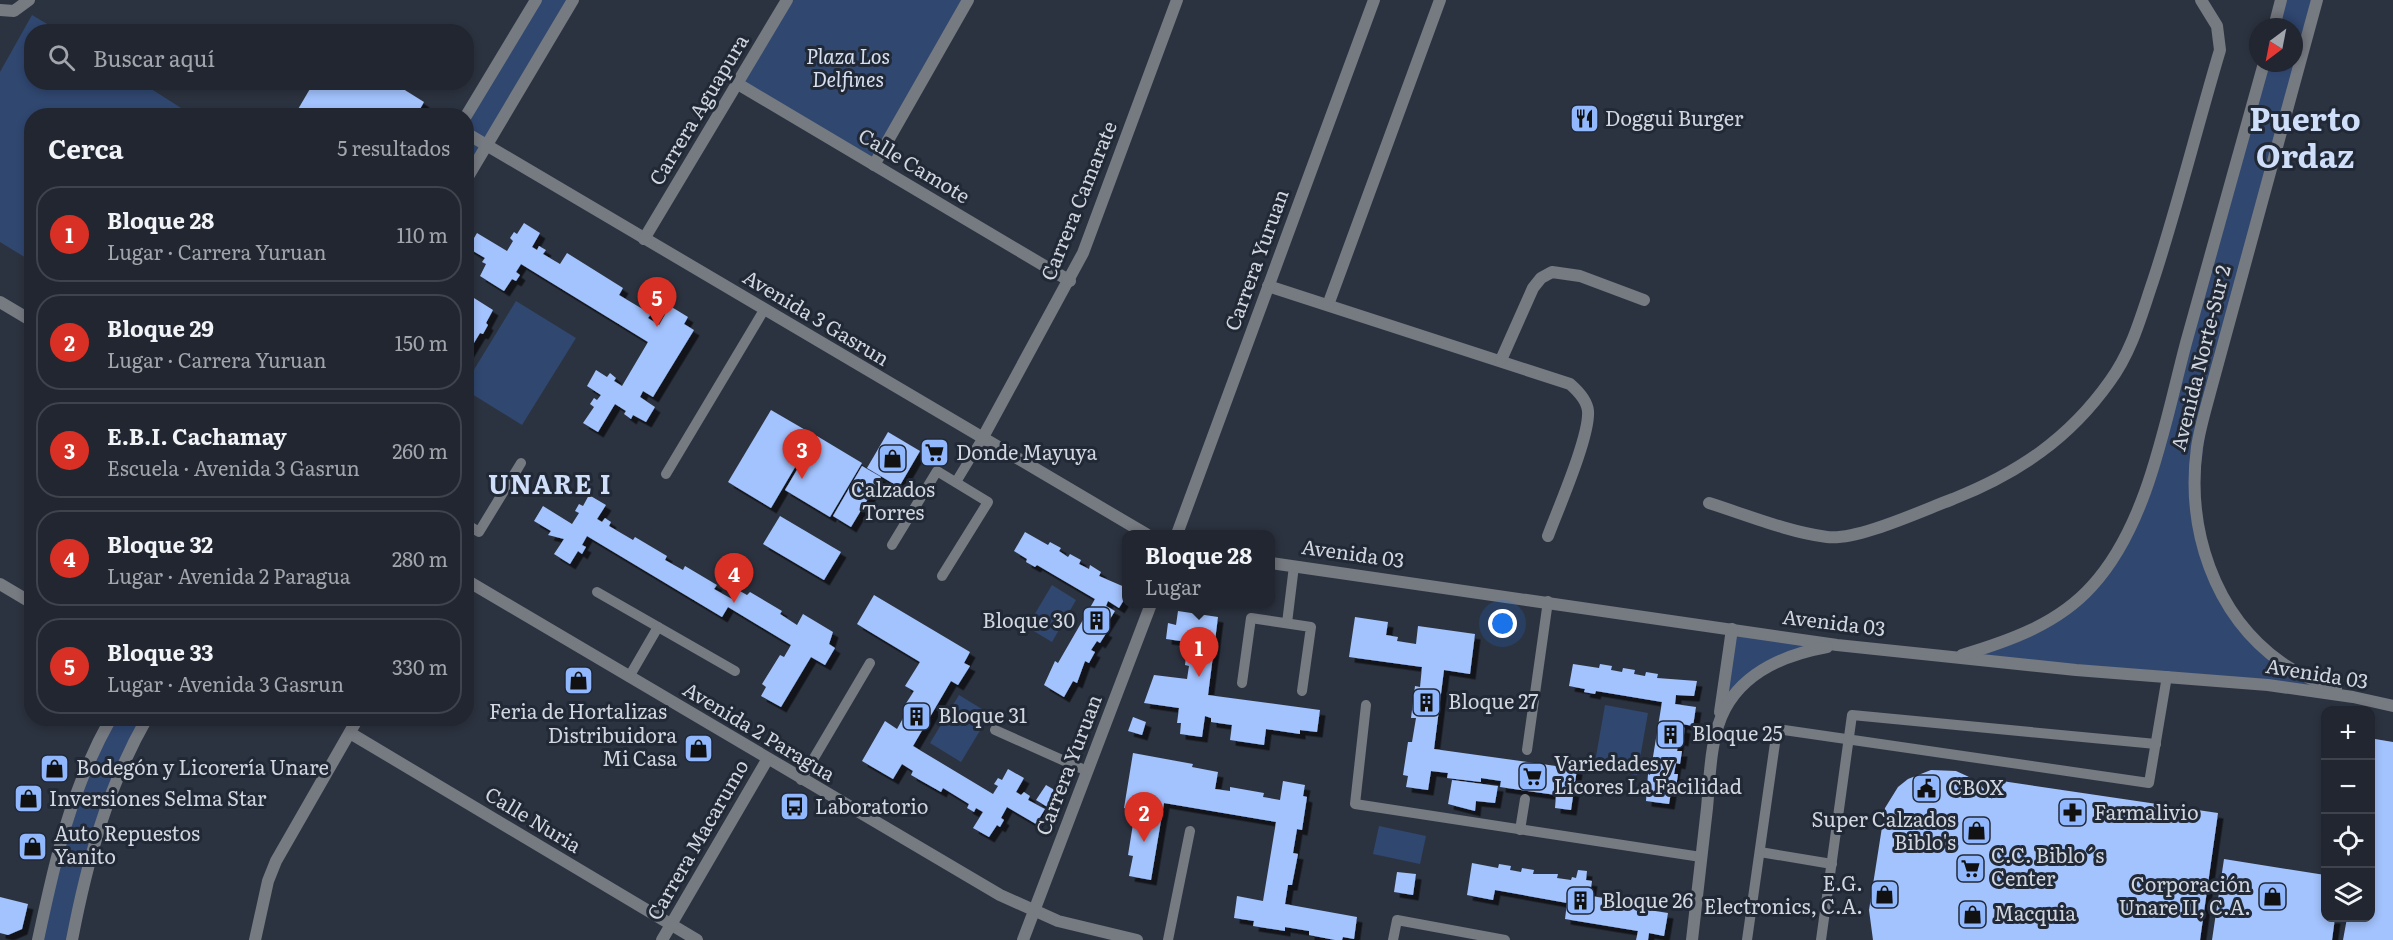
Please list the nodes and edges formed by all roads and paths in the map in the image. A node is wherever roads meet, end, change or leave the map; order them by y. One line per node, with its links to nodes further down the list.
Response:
1 (29, 0): 12 (street)
2 (536, 0): 16 (street)
3 (573, 0): 18 (street)
4 (787, 0): 15 (street, Carrera Aguapura)
5 (968, 0): 19 (street)
6 (1176, 0): 22 (street, Carrera Camarate)
7 (1374, 0): 23 (street, Carrera Yuruan)
8 (1440, 0): 26 (street)
9 (2201, 0): 34 (street)
10 (2281, 0): 13 (street)
11 (2317, 0): 60 (street, Avenida Norte-Sur 2)
12 (0, 10)
13 (2276, 18)
14 (2262, 72): 53 (street, Avenida Norte-Sur 2)
15 (738, 84): 19 (street, Calle Camote); 21 (street, Carrera Aguapura)
16 (471, 108)
17 (474, 138): 18 (street, Avenida 3 Gasrun)
18 (487, 146): 20 (street); 21 (street, Avenida 3 Gasrun)
19 (874, 165): 22 (street, Calle Camote)
20 (474, 167)
21 (644, 239): 27 (street, Avenida 3 Gasrun)
22 (1070, 280): 30 (street, Carrera Camarate)
23 (1268, 286): 26 (street); 37 (street, Carrera Yuruan)
24 (1644, 300): 29 (street)
25 (0, 302): 28 (street)
26 (1328, 305): 29 (street)
27 (764, 310): 30 (street, Avenida 3 Gasrun); 32 (lane)
28 (24, 316)
29 (1501, 360): 38 (street)
30 (982, 439): 33 (lane); 36 (street, Avenida 3 Gasrun)
31 (521, 463): 35 (lane)
32 (666, 474)
33 (956, 482): 39 (lane); 42 (lane)
34 (1709, 503)
35 (474, 529)
36 (1139, 530)
37 (1178, 530)
38 (1548, 536)
39 (892, 545)
40 (1275, 564): 41 (street, Avenida 03)
41 (1294, 566): 47 (street, Avenida 03); 49 (lane)
42 (942, 576)
43 (0, 584): 46 (street)
44 (474, 585): 57 (street, Avenida 2 Paragua)
45 (597, 592): 50 (lane)
46 (24, 598)
47 (1548, 601): 51 (street, Avenida 03); 71 (lane)
48 (1149, 608): 73 (street, Carrera Yuruan)
49 (1287, 623): 58 (lane); 59 (lane)
50 (658, 627): 55 (lane); 57 (lane)
51 (1732, 628): 52 (street, Avenida 03); 63 (street)
52 (1838, 645): 53 (street, Avenida 03); 63 (street)
53 (1956, 657): 56 (street, Avenida 03)
54 (870, 663): 74 (lane)
55 (735, 671)
56 (2168, 676): 60 (street, Avenida 03); 70 (lane)
57 (629, 677): 72 (street, Avenida 2 Paragua)
58 (1242, 683)
59 (1302, 691)
60 (2353, 697): 62 (street, Avenida 03)
61 (1366, 705): 76 (lane)
62 (2393, 706)
63 (1718, 725): 79 (street)
64 (107, 726): 83 (street)
65 (143, 726): 84 (street)
66 (354, 726): 68 (street)
67 (995, 730): 73 (lane)
68 (350, 733): 82 (street, Calle Nuria); 85 (street)
69 (1849, 739): 70 (lane); 70 (lane); 78 (lane); 80 (lane)
70 (2156, 744)
71 (1527, 750)
72 (767, 760): 74 (street, Avenida 2 Paragua); 82 (street, Carrera Macarumo)
73 (1087, 771): 81 (street, Carrera Yuruan)
74 (801, 780): 81 (street, Avenida 2 Paragua)
75 (1525, 799): 76 (lane)
76 (1521, 830): 79 (lane)
77 (1190, 831): 90 (lane)
78 (1760, 852): 80 (lane); 94 (lane)
79 (1701, 857): 93 (street)
80 (1832, 864): 95 (lane)
81 (1034, 912): 88 (street, Carrera Yuruan); 89 (street, Avenida 2 Paragua)
82 (671, 925): 86 (street, Carrera Macarumo); 87 (street, Calle Nuria)
83 (38, 940)
84 (72, 940)
85 (255, 940)
86 (662, 940)
87 (697, 940)
88 (1023, 940)
89 (1137, 940)
90 (1168, 940)
91 (1393, 940): 92 (lane)
92 (1505, 940)
93 (1692, 940)
94 (1747, 940)
95 (1821, 940)

